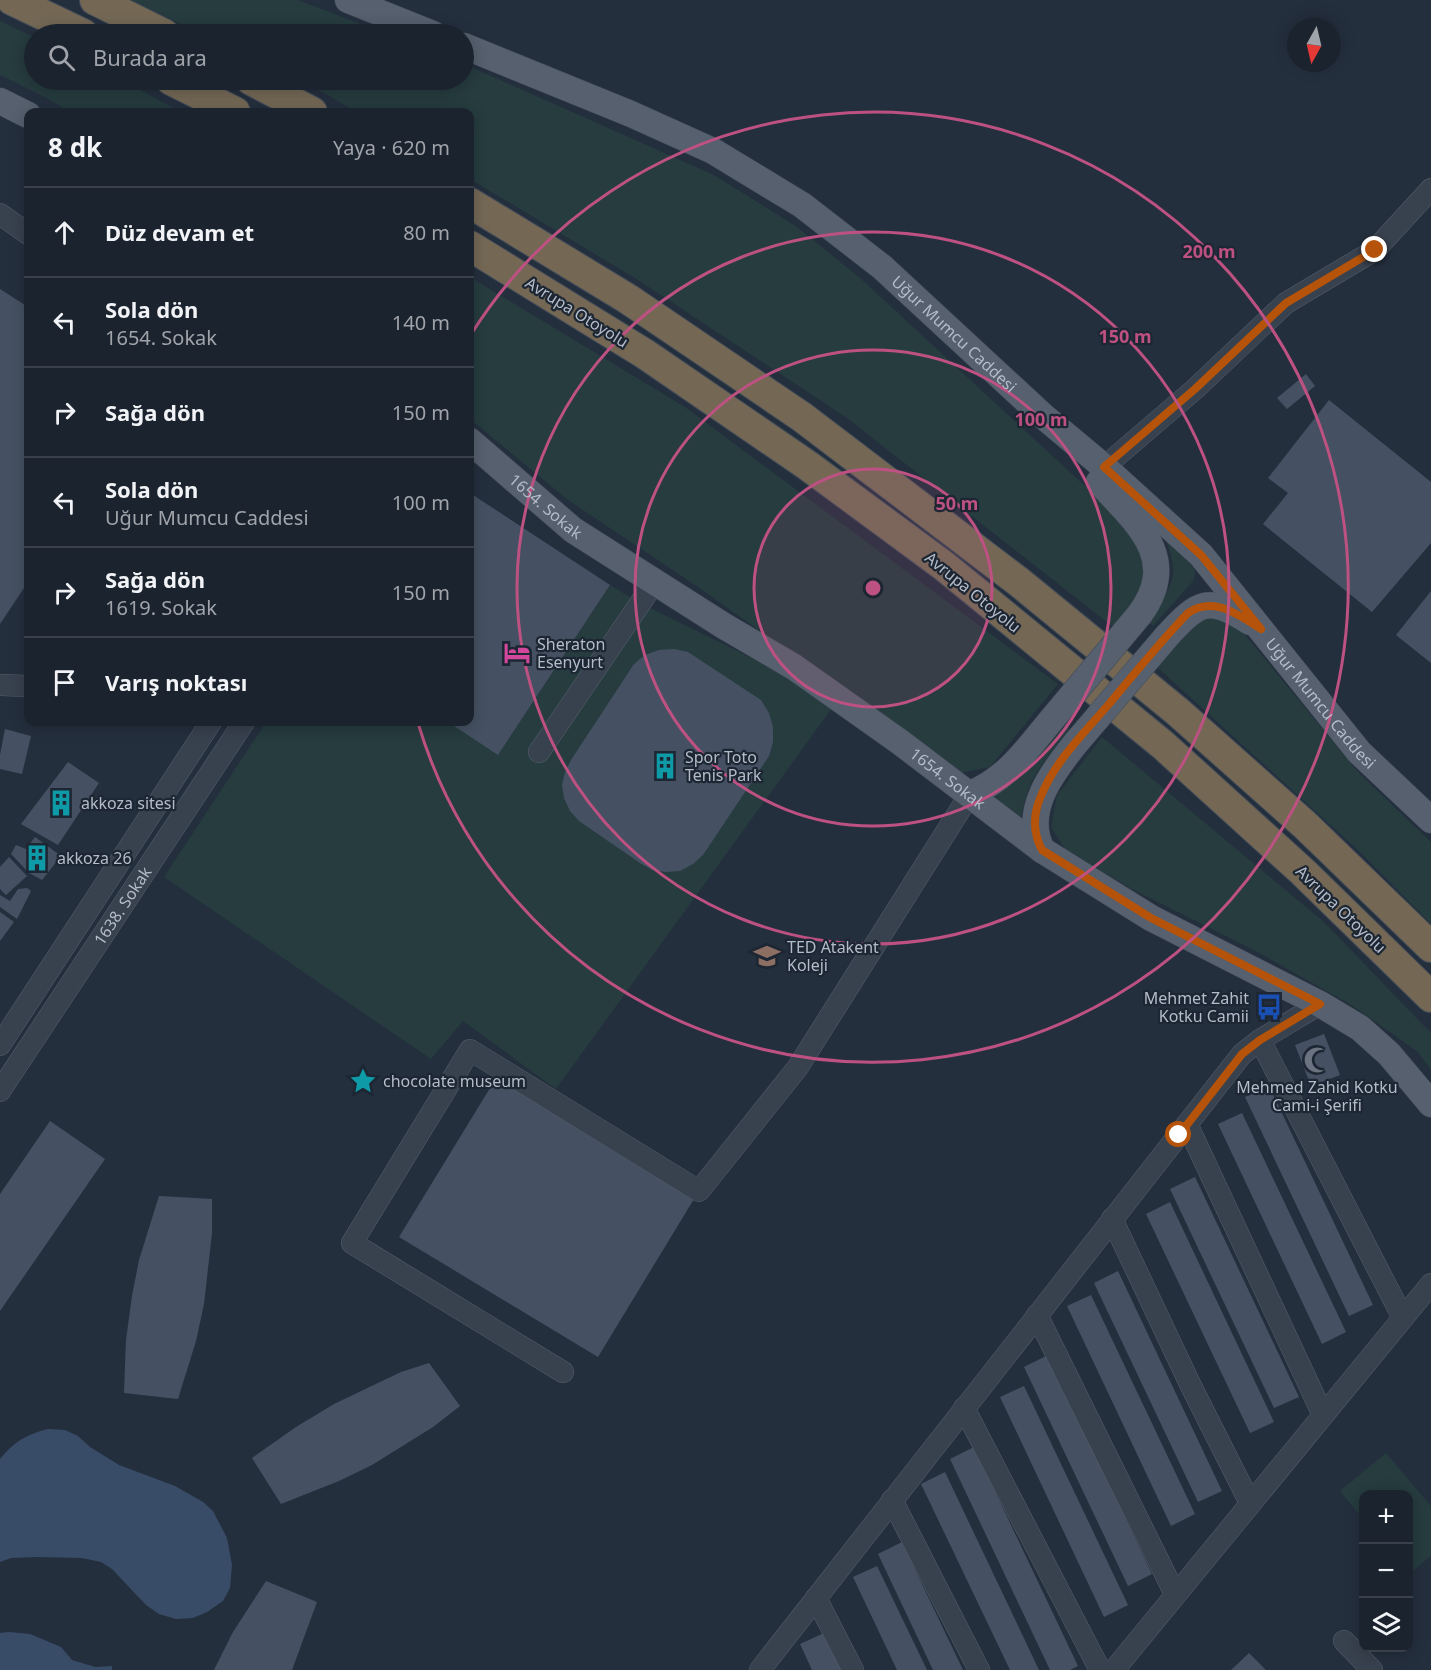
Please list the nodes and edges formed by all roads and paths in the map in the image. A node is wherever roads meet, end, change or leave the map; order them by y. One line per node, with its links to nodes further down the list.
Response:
1 (12, 0): 4 (highway)
2 (95, 0): 5 (highway)
3 (348, 0): 6 (main road)
4 (62, 24)
5 (144, 24)
6 (408, 24)
7 (474, 50): 19 (main road, Uğur Mumcu Caddesi)
8 (191, 90): 11 (highway)
9 (269, 90): 12 (highway)
10 (0, 101): 13 (main road)
11 (227, 108)
12 (304, 108)
13 (24, 113)
14 (1431, 189): 21 (street)
15 (474, 205): 32 (highway, Avrupa Otoyolu)
16 (0, 214): 17 (street)
17 (24, 231)
18 (474, 248): 33 (highway, Avrupa Otoyolu)
19 (1043, 416): 21 (main road, Uğur Mumcu Caddesi); 29 (main road, bridge)
20 (476, 450): 22 (main road, 1654. Sokak)
21 (1104, 467): 23 (main road, Uğur Mumcu Caddesi)
22 (654, 583): 28 (street); 29 (main road, 1654. Sokak)
23 (1261, 629): 30 (main road, Uğur Mumcu Caddesi); 31 (main road, bridge)
24 (0, 686): 25 (street)
25 (24, 686)
26 (208, 726): 36 (street, 1638. Sokak)
27 (241, 726): 37 (street, 1638. Sokak)
28 (539, 752)
29 (970, 794): 31 (main road, 1654. Sokak); 44 (street)
30 (1427, 809)
31 (1042, 850): 34 (main road, 1654. Sokak)
32 (1431, 946)
33 (1431, 997)
34 (1320, 1004): 35 (street); 38 (main road, 1654. Sokak)
35 (1260, 1040): 39 (street); 43 (street)
36 (0, 1046)
37 (0, 1091)
38 (1431, 1104)
39 (1187, 1124): 40 (street); 46 (street)
40 (1112, 1219): 42 (street); 48 (street)
41 (1431, 1284): 43 (street)
42 (1037, 1315): 45 (street); 49 (street)
43 (1403, 1318): 46 (street)
44 (563, 1372)
45 (964, 1408): 47 (street); 55 (street)
46 (1323, 1415): 48 (street)
47 (891, 1500): 50 (street); 54 (street)
48 (1250, 1503): 49 (street)
49 (1175, 1594): 56 (street)
50 (816, 1598): 52 (street); 53 (street)
51 (1344, 1641): 57 (street)
52 (760, 1670)
53 (853, 1670)
54 (979, 1670)
55 (1100, 1670)
56 (1114, 1670)
57 (1372, 1670)

